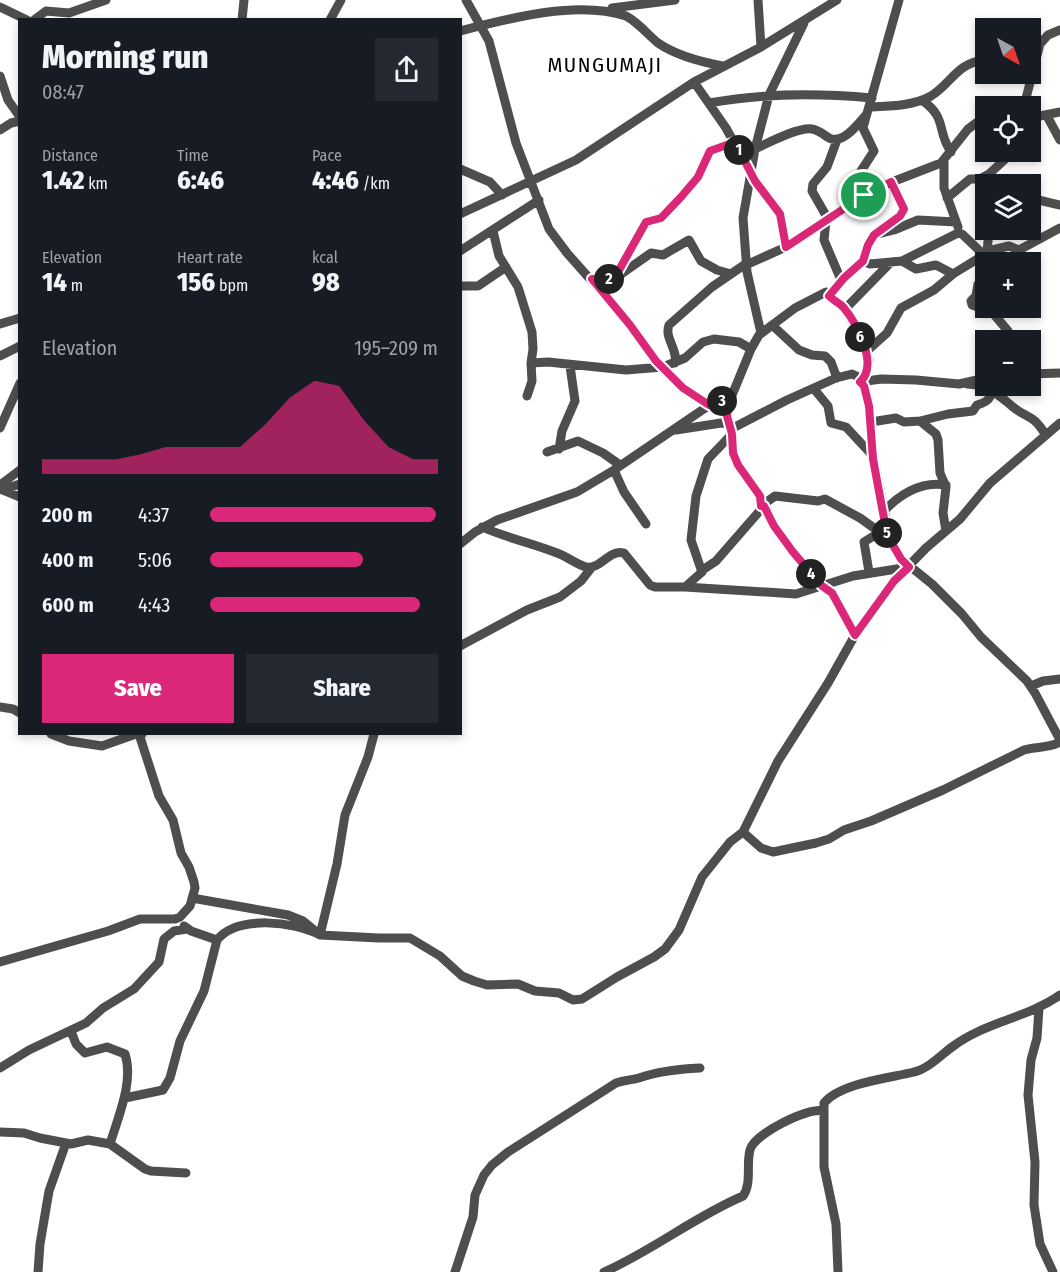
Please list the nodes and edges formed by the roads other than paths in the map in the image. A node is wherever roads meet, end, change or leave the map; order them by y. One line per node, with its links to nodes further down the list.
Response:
1 (106, 0): 13 (street)
2 (244, 0): 14 (street)
3 (341, 0): 15 (street)
4 (466, 0): 17 (street)
5 (675, 0): 11 (street)
6 (758, 0): 21 (street)
7 (837, 0): 9 (street)
8 (899, 0): 29 (street)
9 (821, 5): 16 (street)
10 (0, 8): 12 (street)
11 (609, 9): 17 (street); 23 (street)
12 (22, 18)
13 (37, 18)
14 (242, 18)
15 (331, 18)
16 (805, 20): 21 (street); 26 (street)
17 (481, 26): 19 (street); 48 (street)
18 (1060, 30): 20 (street)
19 (462, 31)
20 (1041, 42)
21 (761, 47): 23 (street)
22 (975, 62): 27 (street)
23 (723, 66): 25 (street)
24 (0, 76): 31 (street)
25 (694, 82): 28 (street); 48 (street)
26 (769, 95): 28 (street); 29 (street); 40 (street)
27 (922, 100): 29 (street); 41 (street)
28 (708, 103): 39 (street)
29 (870, 106): 37 (street); 51 (street)
30 (1060, 112): 32 (street)
31 (18, 116)
32 (1047, 116): 33 (street); 38 (street)
33 (1041, 117)
34 (18, 120): 36 (street)
35 (975, 125): 41 (street)
36 (0, 130)
37 (837, 140): 40 (street); 57 (street)
38 (1060, 141)
39 (735, 142): 45 (street); 76 (street)
40 (755, 149): 45 (street)
41 (951, 152): 42 (street)
42 (944, 160): 49 (street); 52 (street)
43 (1003, 162): 46 (street)
44 (462, 170): 50 (street)
45 (751, 173): 63 (street); 71 (street)
46 (992, 174)
47 (975, 181): 52 (street)
48 (531, 182): 50 (street); 53 (street)
49 (891, 182): 51 (street); 62 (street)
50 (502, 195): 56 (street)
51 (864, 195): 57 (street)
52 (947, 198): 58 (street)
53 (539, 200): 60 (street); 75 (street)
54 (1041, 201): 55 (street)
55 (1060, 205)
56 (462, 213)
57 (827, 220): 63 (street); 77 (street)
58 (956, 222): 61 (street); 62 (street)
59 (1060, 228): 66 (street)
60 (493, 231): 64 (street); 72 (street)
61 (961, 234): 65 (street); 69 (street)
62 (874, 235): 68 (street)
63 (786, 247): 71 (street)
64 (462, 250)
65 (980, 252)
66 (992, 252)
67 (975, 260): 74 (street)
68 (863, 261): 70 (street); 77 (street)
69 (902, 261): 70 (street); 74 (street)
70 (891, 262): 80 (street)
71 (747, 264): 73 (street); 84 (street)
72 (506, 267): 78 (street); 89 (street)
73 (731, 274): 76 (street); 90 (street)
74 (953, 274): 87 (street)
75 (592, 279): 76 (street); 92 (street)
76 (614, 279)
77 (841, 280): 79 (street)
78 (462, 286)
79 (829, 296): 80 (street); 83 (street)
80 (845, 309): 87 (street)
81 (18, 319): 82 (street)
82 (0, 324)
83 (772, 325): 84 (street); 95 (street)
84 (761, 333): 86 (street)
85 (18, 347): 88 (street)
86 (751, 349): 90 (street); 106 (street)
87 (867, 351): 96 (street)
88 (0, 356)
89 (531, 363): 91 (street); 102 (street)
90 (675, 363): 92 (street)
91 (570, 366): 92 (street); 114 (street)
92 (663, 368): 105 (street)
93 (1060, 373): 94 (street)
94 (1041, 374)
95 (837, 378): 96 (street); 101 (street)
96 (862, 380): 98 (street); 108 (street)
97 (975, 380): 98 (street)
98 (959, 384): 99 (street)
99 (975, 385)
100 (18, 388): 110 (street)
101 (814, 389): 111 (street); 116 (street)
102 (527, 396)
103 (990, 396): 107 (street)
104 (1003, 396): 113 (street)
105 (709, 405): 106 (street); 112 (street)
106 (728, 405): 111 (street)
107 (920, 421): 108 (street); 120 (street)
108 (871, 422): 116 (street)
109 (1060, 423): 113 (street)
110 (0, 429)
111 (731, 429): 112 (street); 123 (street); 133 (street)
112 (672, 431): 117 (street)
113 (1045, 434): 127 (street)
114 (559, 449): 115 (street); 117 (street)
115 (547, 452)
116 (873, 456): 124 (street)
117 (617, 468): 125 (street); 126 (street)
118 (18, 472): 121 (street)
119 (18, 484): 121 (street)
120 (946, 485): 124 (street); 127 (street)
121 (1, 488): 122 (street)
122 (18, 496)
123 (762, 506): 128 (street); 133 (street); 136 (street)
124 (884, 512): 129 (street)
125 (646, 524)
126 (482, 527): 130 (street); 131 (street)
127 (946, 531): 132 (street)
128 (880, 532): 129 (street); 134 (street)
129 (890, 540): 132 (street)
130 (462, 541)
131 (592, 567): 135 (street); 138 (street)
132 (909, 567): 134 (street); 137 (street); 140 (street)
133 (701, 571): 135 (street)
134 (869, 572): 136 (street)
135 (685, 586): 136 (street)
136 (822, 586): 137 (street)
137 (855, 635): 148 (street)
138 (462, 645)
139 (1060, 679): 140 (street)
140 (1031, 686): 147 (street)
141 (0, 707): 142 (street)
142 (18, 712)
143 (54, 735): 144 (street)
144 (133, 735)
145 (140, 735): 149 (street)
146 (374, 735): 152 (street)
147 (1060, 741): 148 (street)
148 (743, 832): 152 (street)
149 (192, 898): 150 (street); 152 (street)
150 (180, 917): 151 (street); 154 (street)
151 (187, 928): 153 (street); 157 (street)
152 (320, 935): 153 (street)
153 (217, 940): 160 (street)
154 (0, 962)
155 (1060, 995): 156 (street)
156 (1039, 1008): 161 (street); 170 (street)
157 (71, 1031): 158 (street); 160 (street)
158 (0, 1068)
159 (700, 1068): 167 (street)
160 (125, 1098): 164 (street)
161 (823, 1111): 168 (street); 169 (street)
162 (0, 1132): 163 (street)
163 (66, 1143): 164 (street); 166 (street)
164 (110, 1144): 165 (street)
165 (186, 1173)
166 (38, 1272)
167 (455, 1272)
168 (604, 1272)
169 (838, 1272)
170 (1053, 1272)

